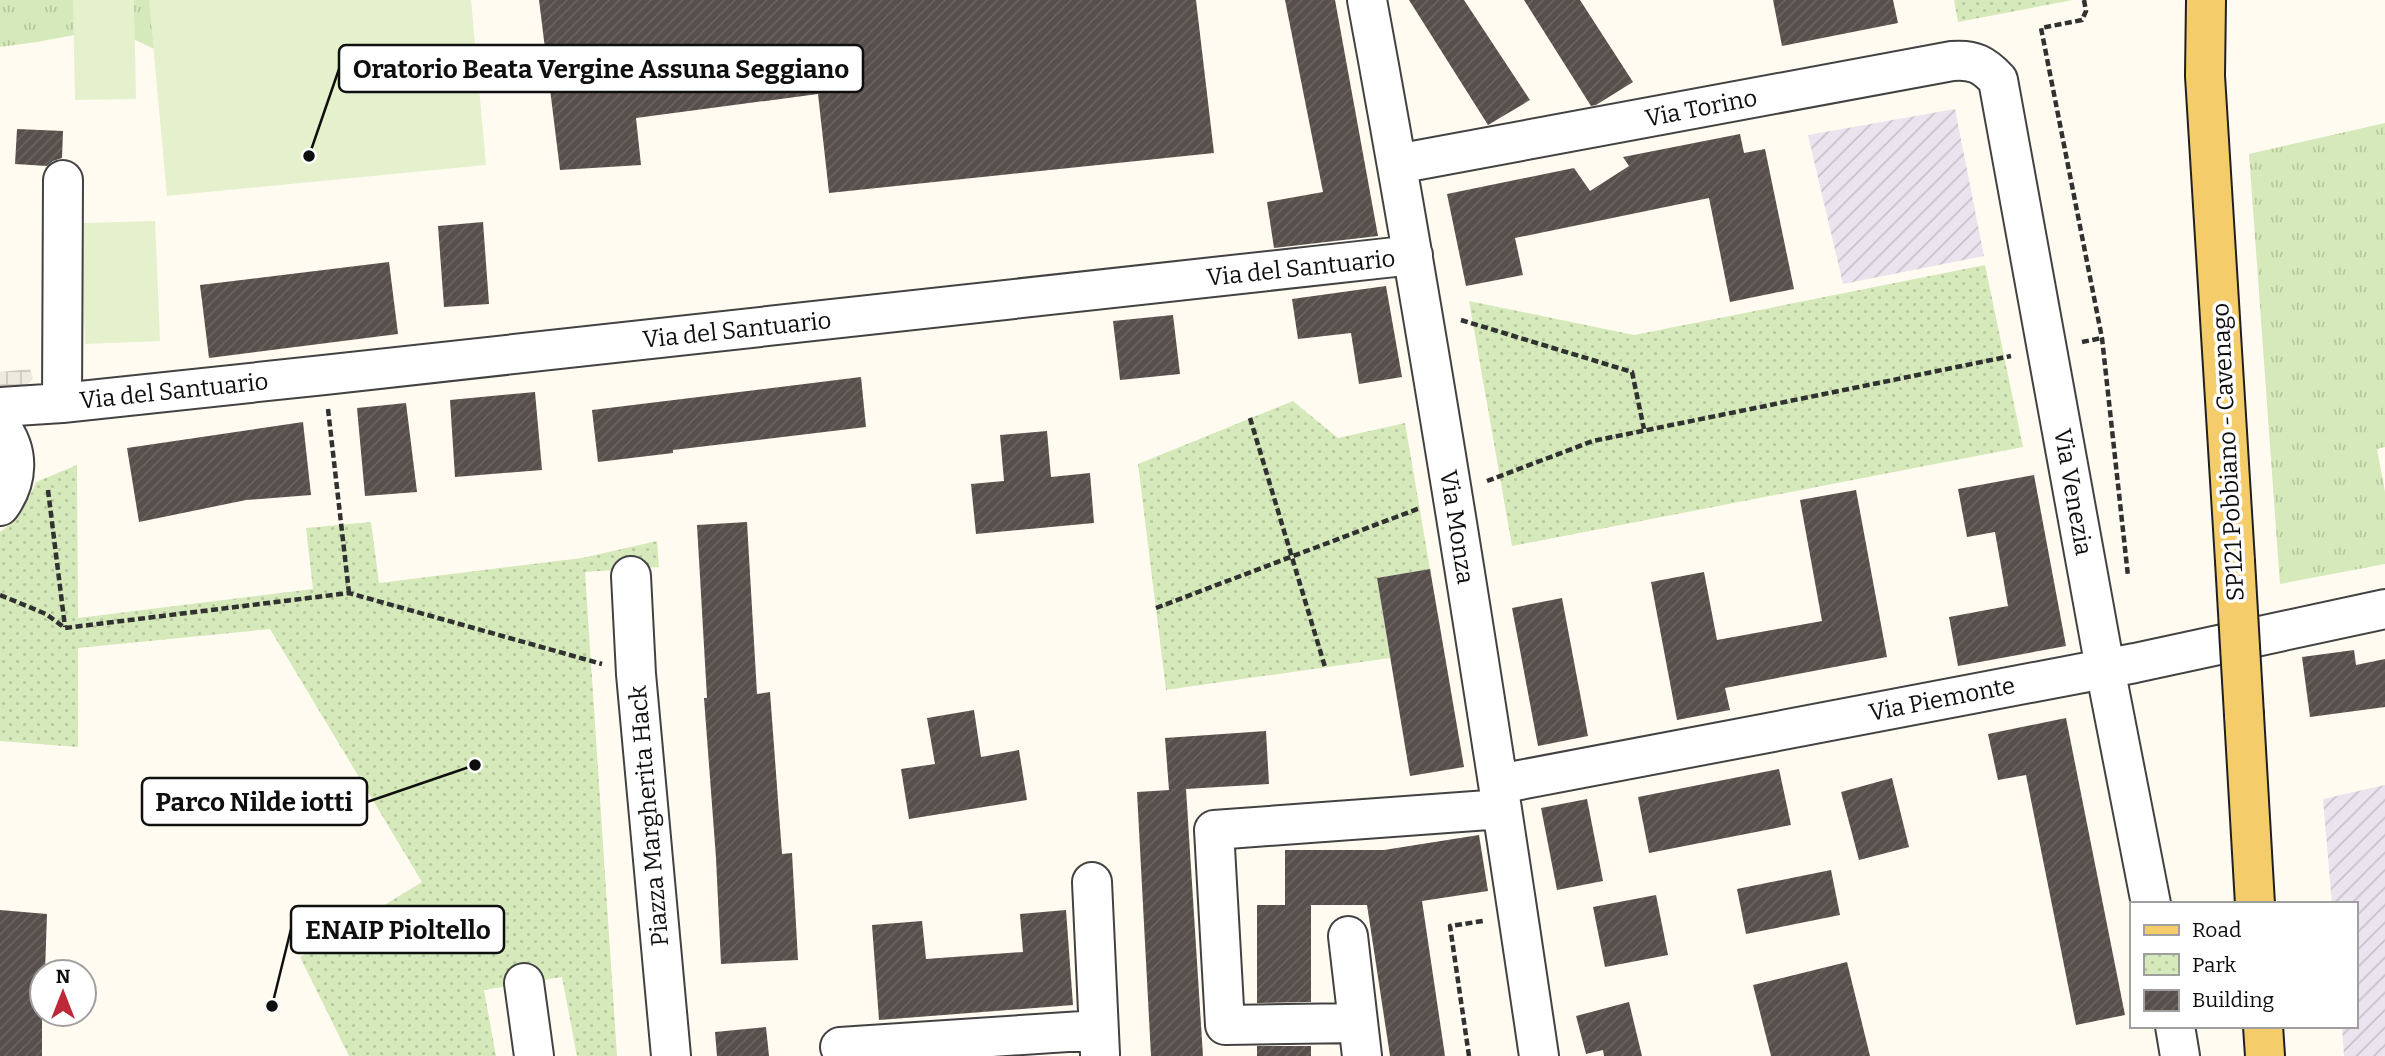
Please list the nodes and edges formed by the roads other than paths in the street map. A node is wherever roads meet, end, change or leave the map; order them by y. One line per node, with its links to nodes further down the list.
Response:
1 (1367, 0): 4 (street, Via Monza)
2 (2206, 0): 18 (main road, SP121 Pobbiano - Cavenago, bridge)
3 (1998, 80): 4 (street, Via Torino); 14 (street, Via Venezia)
4 (1397, 164): 6 (street, Via Monza)
5 (63, 180): 7 (street)
6 (1413, 255): 7 (street, Via del Santuario); 15 (street, Via Monza)
7 (62, 403): 8 (street, Via del Santuario); 10 (street, Via del Santuario)
8 (0, 407)
9 (0, 426): 10 (street)
10 (15, 466): 11 (street, Via del Santuario)
11 (0, 506)
12 (631, 576): 28 (street, Piazza Margherita Hack)
13 (2385, 609): 14 (street, Via Piemonte)
14 (2105, 668): 15 (street, Via Piemonte); 17 (street, Via Venezia)
15 (1500, 797): 24 (street, Via Piemonte); 29 (street, Via Monza)
16 (1092, 882): 25 (street)
17 (2151, 902)
18 (2255, 902)
19 (1348, 936): 23 (street)
20 (524, 983): 27 (street)
21 (2175, 1028): 30 (street)
22 (2263, 1028): 31 (main road)
23 (1360, 1039): 24 (street)
24 (1226, 1040)
25 (1099, 1043): 26 (street)
26 (840, 1047)
27 (534, 1056)
28 (671, 1056)
29 (1539, 1056)
30 (2180, 1056)
31 (2264, 1056)

